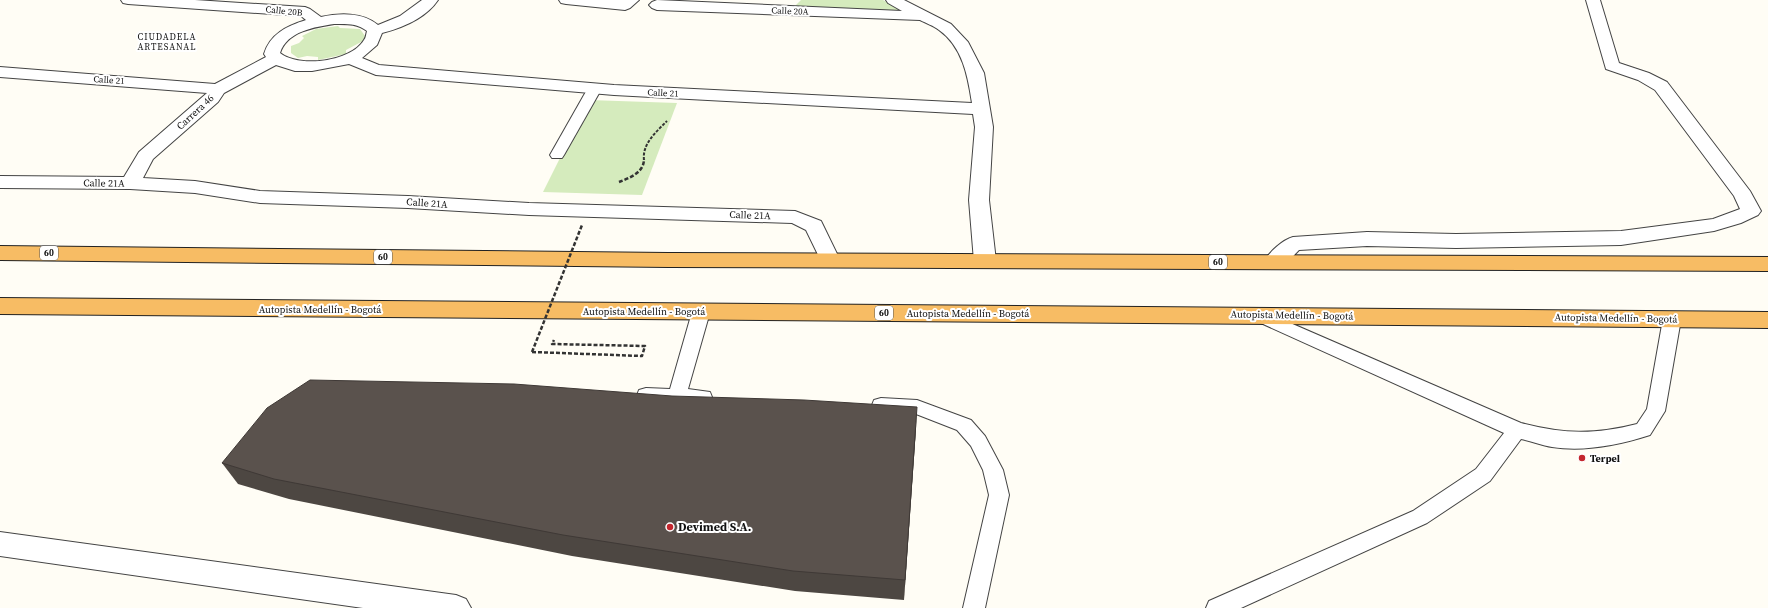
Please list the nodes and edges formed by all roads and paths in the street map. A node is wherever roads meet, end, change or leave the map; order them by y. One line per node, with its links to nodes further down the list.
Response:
1 (128, 0): 10 (street, Calle 20B)
2 (431, 0): 11 (street)
3 (566, 0): 4 (street)
4 (632, 0)
5 (893, 0): 9 (street)
6 (1592, 0): 26 (street)
7 (787, 5): 8 (street, Calle 20A); 9 (street, Calle 20A)
8 (657, 6)
9 (924, 16): 17 (street)
10 (318, 22): 11 (street); 13 (street)
11 (375, 30): 12 (street)
12 (349, 58): 13 (street); 15 (street, Calle 21)
13 (275, 59): 16 (street, Carrera 46)
14 (0, 72): 16 (street, Calle 21)
15 (595, 88): 17 (street, Calle 21); 19 (lane)
16 (218, 89): 21 (street, Carrera 46)
17 (980, 109): 25 (street)
18 (668, 120): 22 (path)
19 (557, 155)
20 (0, 182): 21 (street, Calle 21A)
21 (130, 183): 22 (street, Calle 21A)
22 (580, 217): 24 (street, Calle 21A); 33 (path, bridge)
23 (0, 253): 24 (highway, 60)
24 (830, 260): 25 (highway, 60)
25 (985, 261): 26 (highway, 60)
26 (1274, 262): 27 (highway, 60)
27 (1768, 264)
28 (0, 306): 29 (highway, Autopista Medellín - Bogotá / 60)
29 (701, 312): 30 (highway, Autopista Medellín - Bogotá / 60); 35 (lane)
30 (1257, 315): 31 (highway, Autopista Medellín - Bogotá / 60); 38 (lane)
31 (1672, 319): 32 (highway, Autopista Medellín - Bogotá / 60); 38 (lane)
32 (1768, 320)
33 (555, 338)
34 (631, 394): 35 (lane)
35 (677, 396): 36 (lane)
36 (717, 398)
37 (861, 404): 41 (lane)
38 (1517, 430): 42 (lane)
39 (0, 544): 40 (street)
40 (456, 608)
41 (974, 608)
42 (1217, 608)

